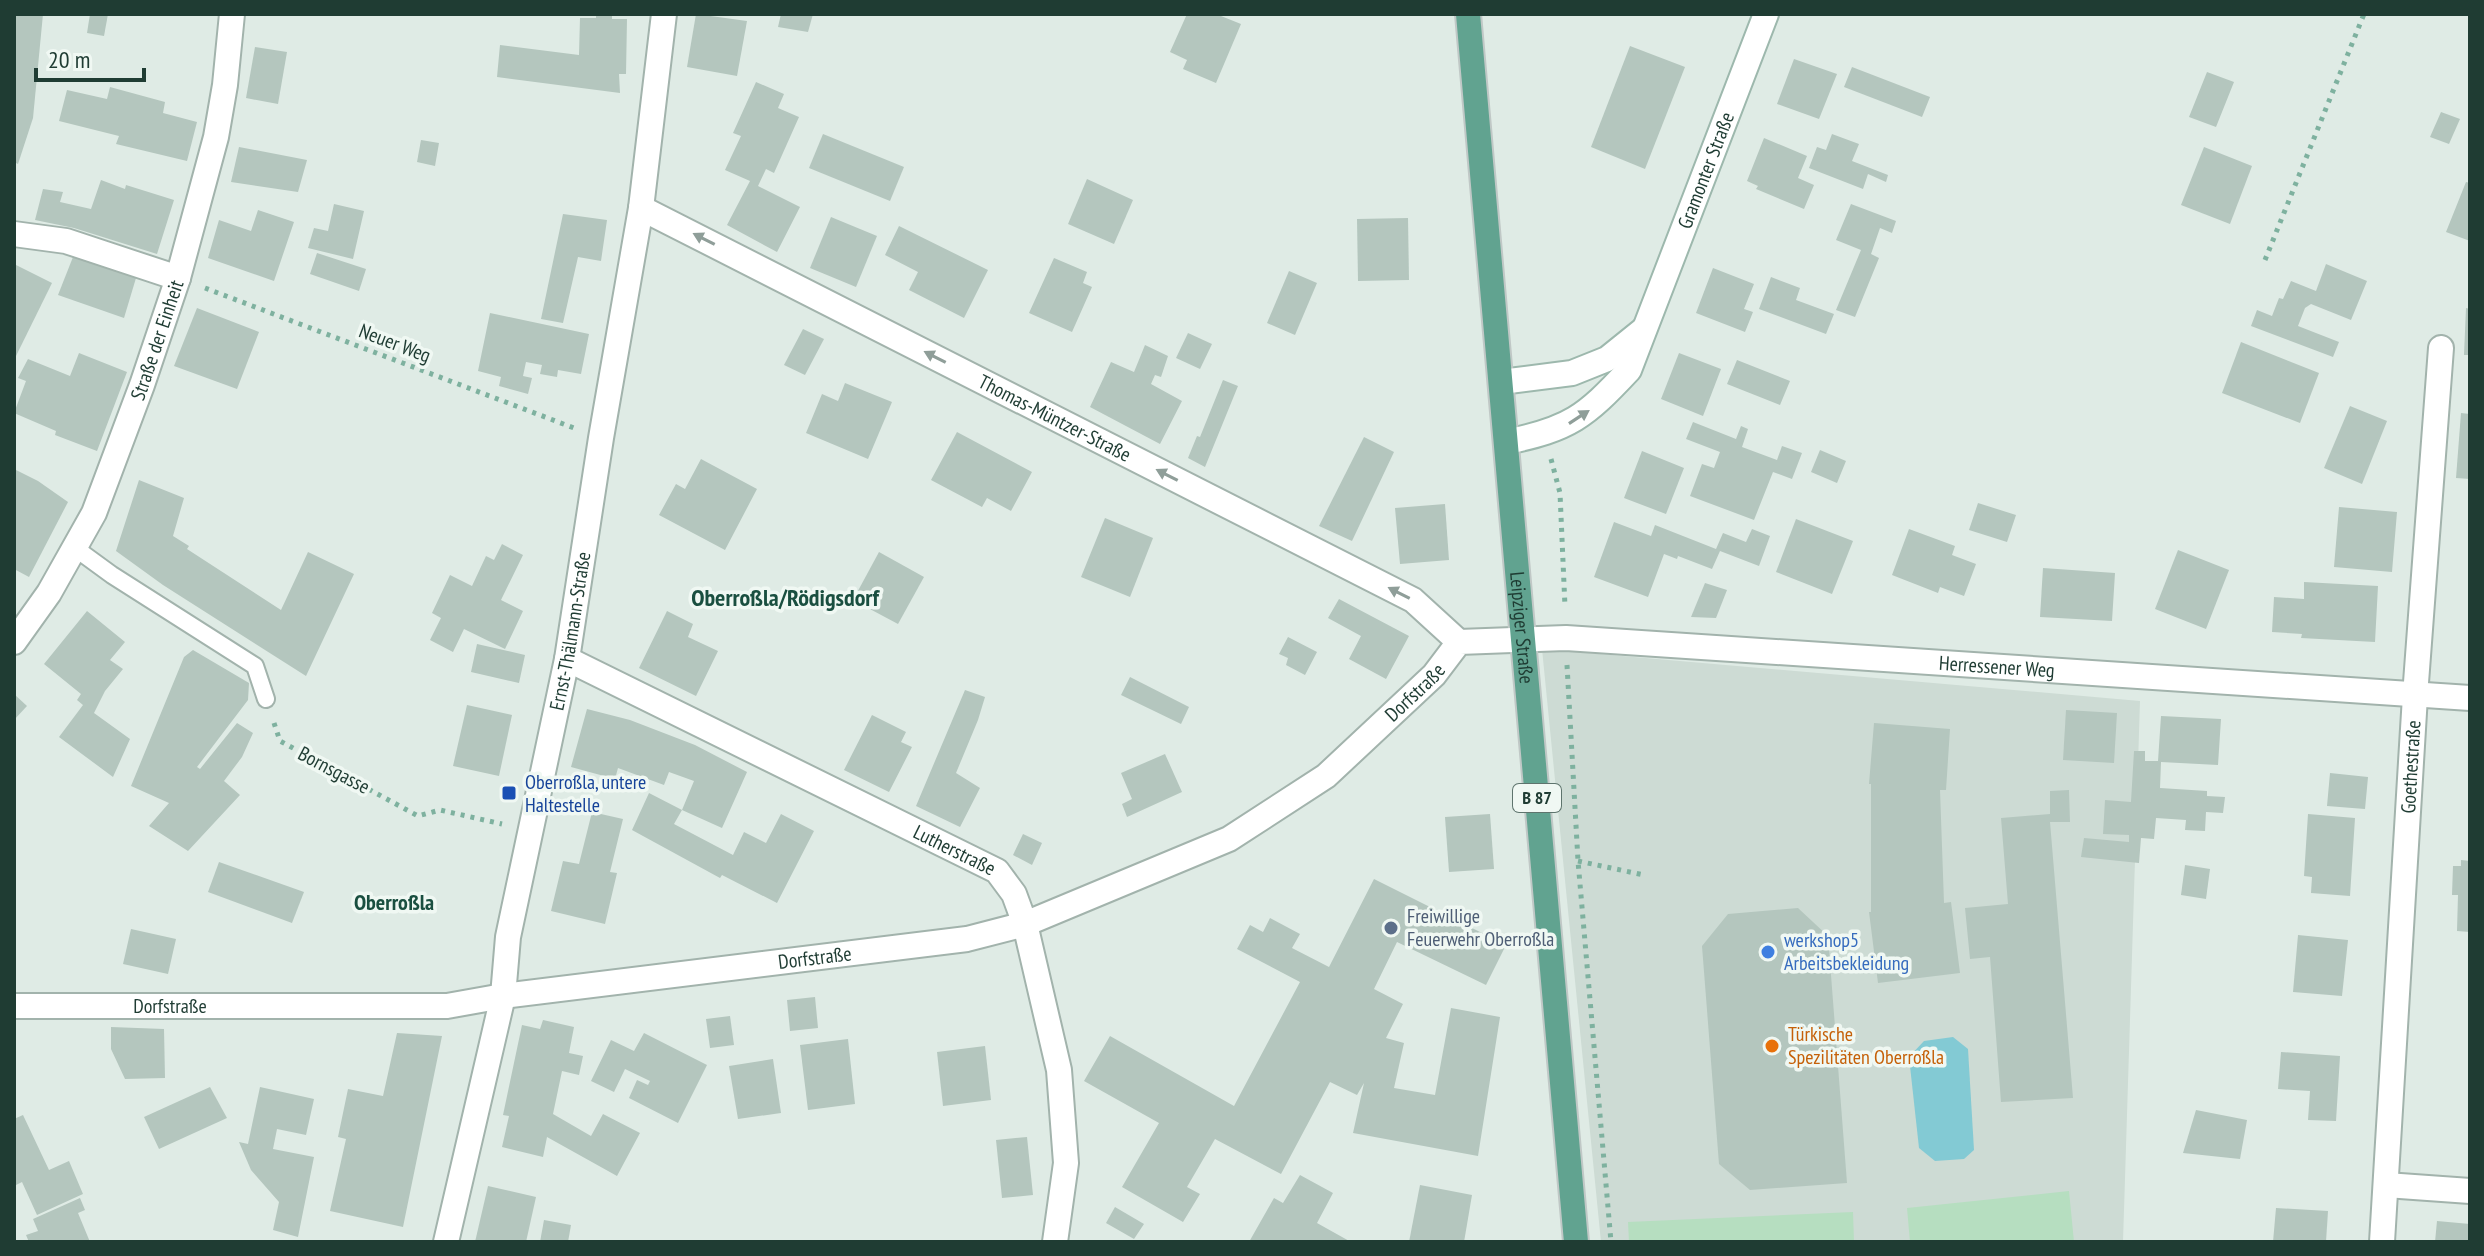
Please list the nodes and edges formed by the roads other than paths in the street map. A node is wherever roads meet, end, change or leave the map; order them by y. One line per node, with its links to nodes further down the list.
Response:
1 (232, 14): 7 (street, Straße der Einheit)
2 (664, 14): 5 (street, Ernst-Thälmann-Straße)
3 (1468, 14): 10 (main road, Leipziger Straße / B 87)
4 (1766, 14): 8 (street, Gramonter Straße)
5 (641, 208): 15 (street, Thomas-Müntzer-Straße, one-way to 5); 16 (street, Ernst-Thälmann-Straße)
6 (14, 234): 7 (street)
7 (178, 278): 12 (street, Straße der Einheit)
8 (1645, 328): 10 (street, Gramonter Straße); 11 (street, Gramonter Straße, one-way to 8)
9 (2441, 348): 17 (street, Goethestraße)
10 (1501, 382): 11 (main road, Leipziger Straße / B 87)
11 (1506, 442): 13 (main road, Leipziger Straße / B 87)
12 (75, 548): 14 (street, Straße der Einheit); 19 (lane)
13 (1522, 638): 15 (street); 17 (street, Herressener Weg); 27 (main road, Leipziger Straße / B 87)
14 (14, 642)
15 (1459, 642): 20 (street, Dorfstraße)
16 (567, 659): 20 (street, Lutherstraße); 21 (street, Ernst-Thälmann-Straße)
17 (2415, 696): 18 (street, Herressener Weg); 23 (street, Goethestraße)
18 (2470, 698)
19 (266, 699)
20 (1025, 924): 21 (street, Dorfstraße); 26 (street, Lutherstraße)
21 (503, 996): 22 (street, Dorfstraße); 25 (street, Ernst-Thälmann-Straße)
22 (14, 1006)
23 (2386, 1185): 24 (street); 28 (street, Goethestraße)
24 (2470, 1191)
25 (446, 1242)
26 (1055, 1242)
27 (1576, 1242)
28 (2382, 1242)

